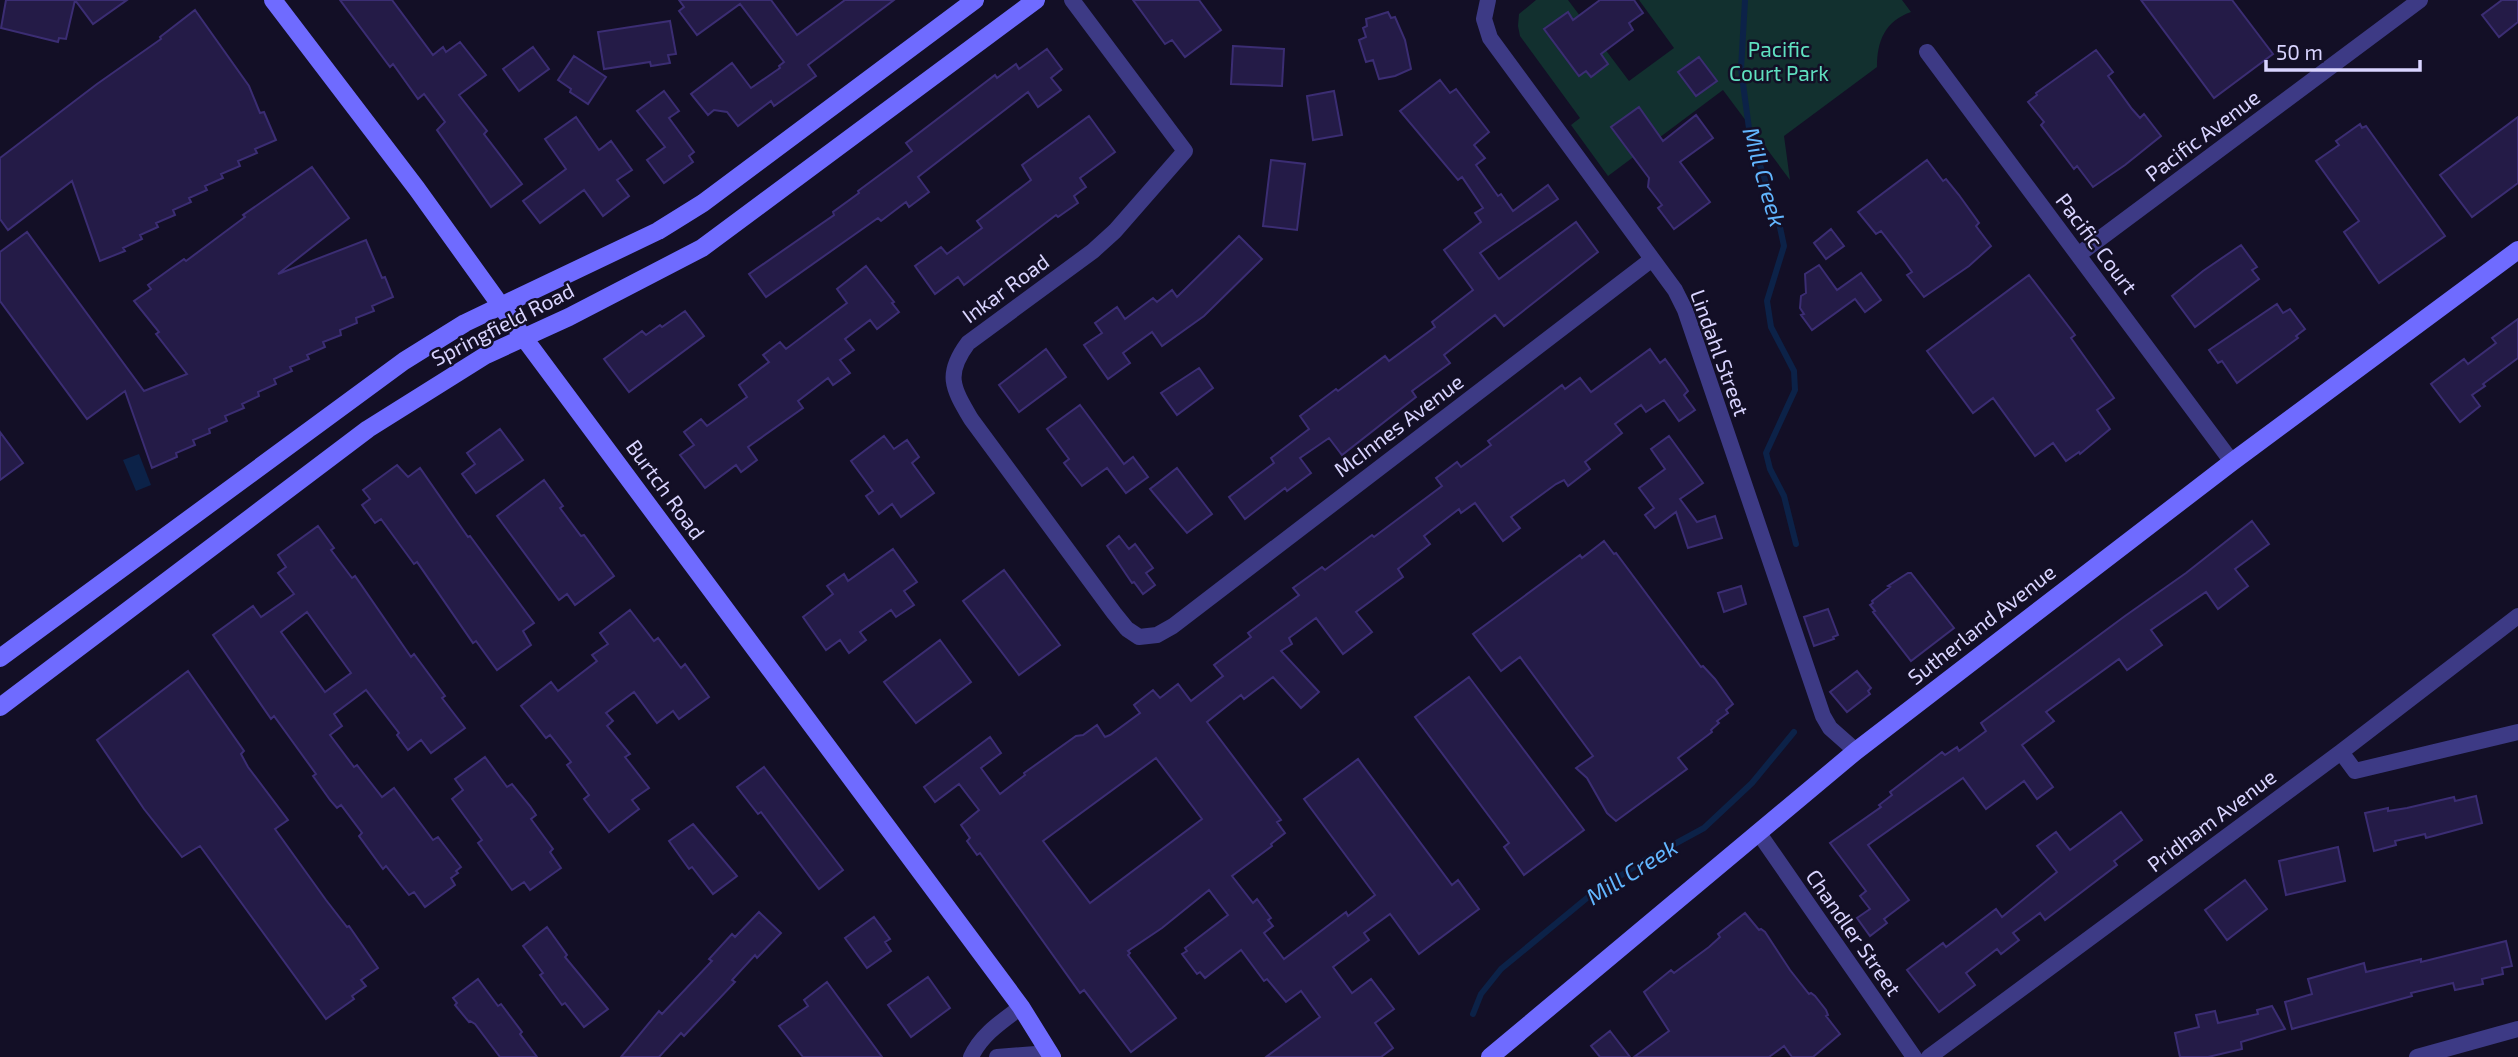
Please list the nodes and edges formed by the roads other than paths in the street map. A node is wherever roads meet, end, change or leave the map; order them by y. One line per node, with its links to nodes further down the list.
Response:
1 (273, 0): 11 (main road, Burtch Road)
2 (975, 0): 11 (main road, Springfield Road)
3 (1036, 0): 12 (main road, Springfield Road)
4 (1072, 0): 15 (street, Inkar Road)
5 (1488, 0): 10 (street, Lindahl Street)
6 (2420, 0): 9 (street, Pacific Avenue)
7 (1927, 52): 9 (street, Pacific Court)
8 (2518, 250): 13 (main road, Sutherland Avenue)
9 (2078, 255): 13 (street, Pacific Court)
10 (1651, 260): 15 (street, McInnes Avenue); 19 (street, Lindahl Street)
11 (501, 306): 12 (main road, Burtch Road); 16 (main road, Springfield Road)
12 (524, 338): 17 (main road, Springfield Road); 22 (main road, Burtch Road)
13 (2232, 462): 19 (main road, Sutherland Avenue)
14 (2518, 616): 20 (street, Pridham Avenue)
15 (1173, 626)
16 (0, 657)
17 (0, 707)
18 (2518, 732): 20 (street)
19 (1856, 751): 21 (main road, Sutherland Avenue)
20 (2341, 752): 29 (street, Pridham Avenue)
21 (1758, 832): 27 (main road, Sutherland Avenue); 28 (street, Chandler Street)
22 (1021, 1007): 24 (main road, Burtch Road); 25 (street)
23 (2518, 1029): 30 (street)
24 (1056, 1056): 26 (street)
25 (971, 1057)
26 (997, 1057)
27 (1490, 1057)
28 (1914, 1057)
29 (1929, 1057)
30 (2417, 1057)

